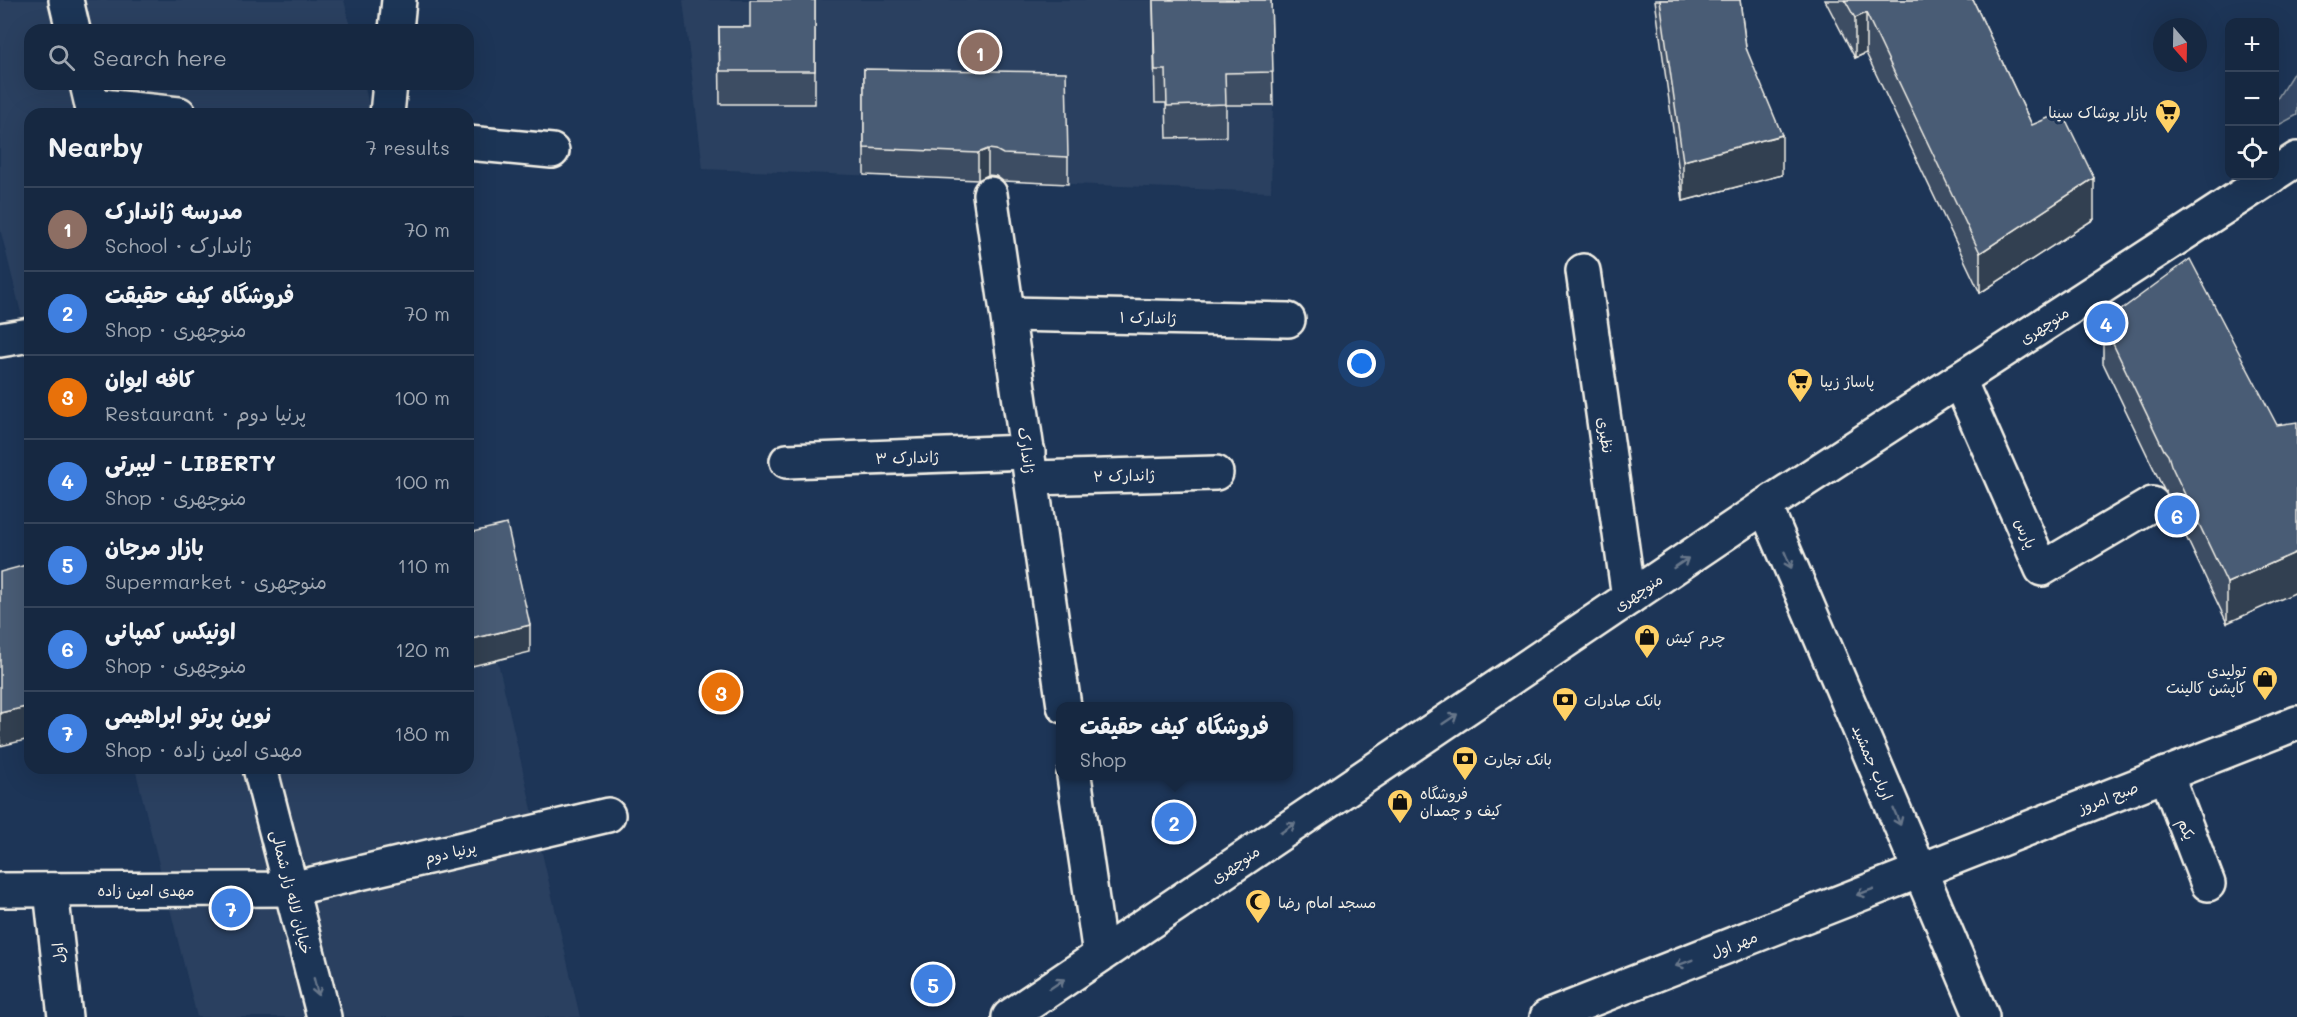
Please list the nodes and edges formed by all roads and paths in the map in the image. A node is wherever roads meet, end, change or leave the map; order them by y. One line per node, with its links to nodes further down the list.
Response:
1 (66, 0): 3 (street)
2 (399, 0): 4 (street)
3 (72, 24)
4 (397, 24)
5 (389, 90): 8 (street)
6 (91, 101): 7 (street)
7 (138, 108)
8 (388, 108)
9 (474, 143): 10 (street)
10 (552, 151)
11 (2297, 159): 12 (street, منوچهری)
12 (2279, 171)
13 (2265, 180): 20 (street, منوچهری)
14 (990, 194): 16 (street, ژاندارک)
15 (1583, 271): 26 (street, نظیری)
16 (1008, 314): 17 (street, ژاندارک ۱); 22 (street, ژاندارک)
17 (1288, 320)
18 (24, 336): 19 (street)
19 (0, 340)
20 (1959, 380): 24 (street, پارس); 25 (street, منوچهری)
21 (787, 461): 22 (street, ژاندارک ۳)
22 (1029, 465): 23 (street, ژاندارک ۲); 27 (street, ژاندارک)
23 (1216, 473)
24 (2152, 504)
25 (1765, 506): 26 (street, منوچهری, one-way to 25); 33 (street, ارباب جمشید, one-way to 33)
26 (1629, 598): 38 (street, منوچهری, one-way to 26)
27 (1063, 702)
28 (2297, 723): 30 (street, صبح امروز)
29 (262, 774): 35 (street, خیابان لاله زار شمالی)
30 (2166, 774): 33 (street, صبح امروز); 34 (street, یکم)
31 (1075, 780): 38 (street)
32 (608, 815): 35 (street, پرنیا دوم)
33 (1920, 871): 42 (street, مهر اول, one-way to 42); 43 (street, ارباب جمشید)
34 (2208, 884)
35 (291, 889): 37 (street, مهدی امین زاده); 41 (street, خیابان لاله زار شمالی, one-way to 41)
36 (0, 890): 37 (street, مهدی امین زاده)
37 (51, 890): 40 (street, اول)
38 (1100, 955): 39 (street, منوچهری, one-way to 38)
39 (1016, 1015)
40 (65, 1017)
41 (324, 1017)
42 (1547, 1017)
43 (1982, 1017)

